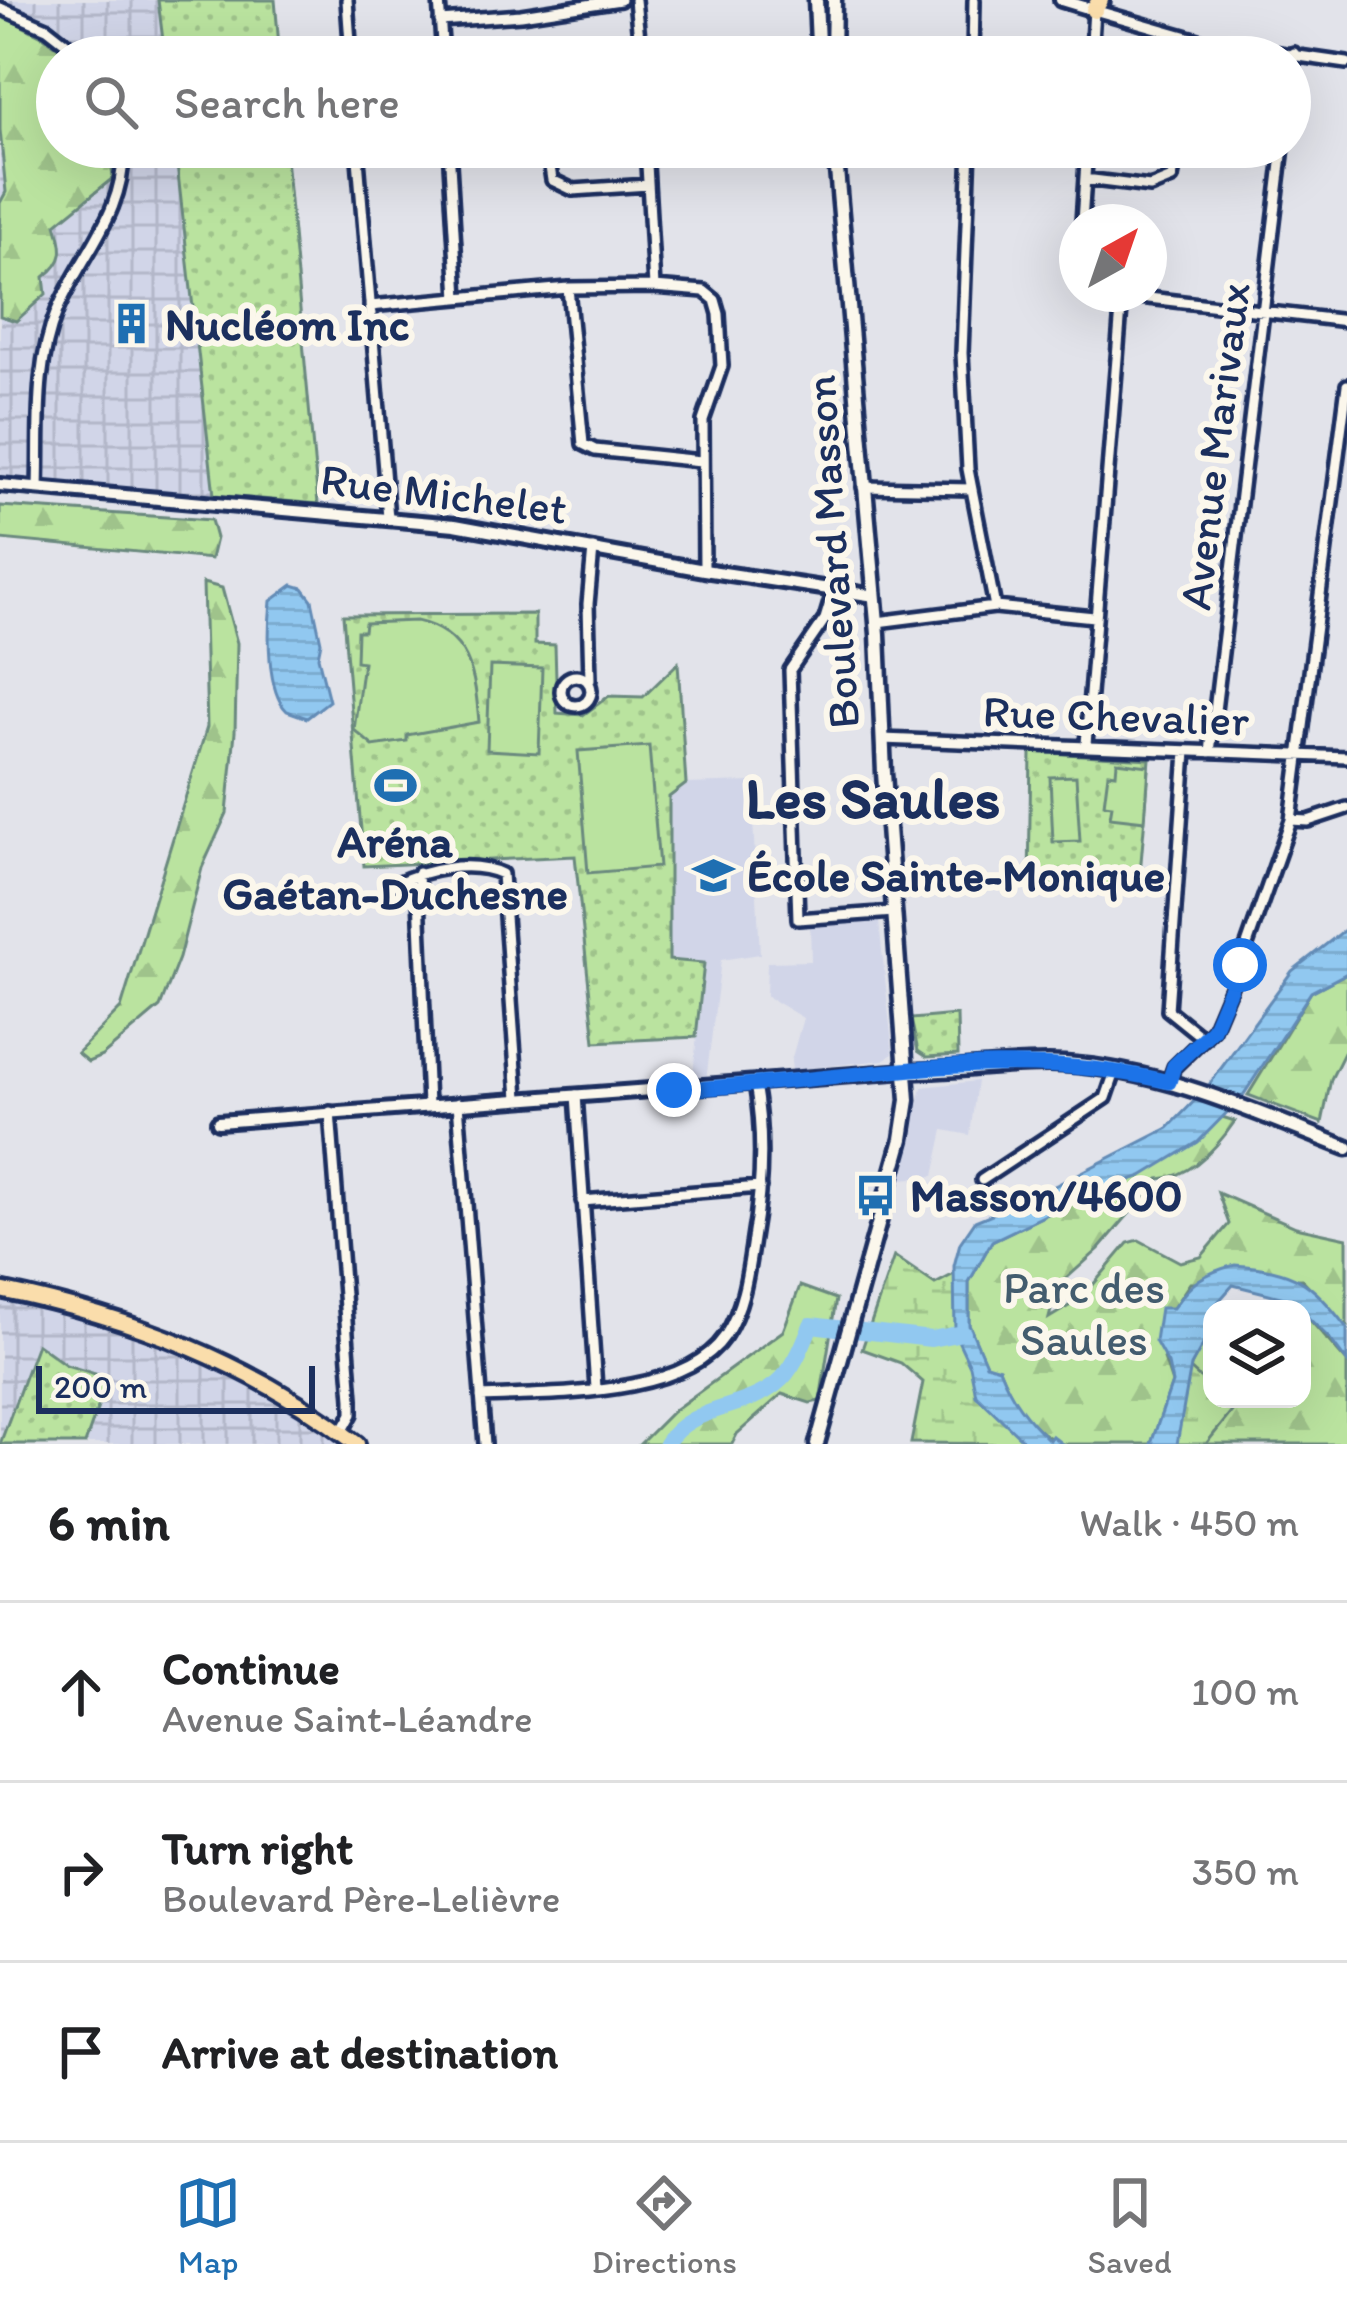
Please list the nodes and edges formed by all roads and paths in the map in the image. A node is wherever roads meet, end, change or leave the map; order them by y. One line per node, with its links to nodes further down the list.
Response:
1 (347, 0): 15 (street)
2 (439, 0): 13 (street)
3 (520, 0): 12 (street)
4 (620, 0): 12 (street)
5 (635, 0): 17 (street)
6 (816, 0): 18 (main road)
7 (834, 0): 19 (main road)
8 (974, 0): 20 (street)
9 (1061, 0): 10 (street)
10 (1096, 4): 21 (street); 22 (street)
11 (0, 8): 14 (street)
12 (521, 15): 13 (street)
13 (440, 21): 16 (street)
14 (57, 36)
15 (350, 36)
16 (441, 36)
17 (639, 36)
18 (818, 36)
19 (833, 36)
20 (973, 36)
21 (1093, 36)
22 (1184, 36)
23 (1311, 56): 24 (street)
24 (1347, 63)
25 (122, 168): 49 (street)
26 (359, 168): 42 (street)
27 (450, 168): 40 (street)
28 (550, 168): 36 (street)
29 (647, 168): 36 (street)
30 (837, 168): 50 (main road, Boulevard Masson)
31 (969, 168): 51 (street)
32 (1086, 168): 35 (street)
33 (1174, 168): 35 (street)
34 (1281, 168): 43 (street, Avenue Marivaux)
35 (1085, 179): 37 (street)
36 (648, 185): 38 (street)
37 (1083, 204)
38 (654, 287): 39 (street); 47 (street)
39 (568, 288): 40 (street); 47 (street)
40 (458, 298): 42 (street)
41 (1167, 300): 43 (street)
42 (370, 306): 52 (street)
43 (1265, 310): 45 (street); 66 (street, Avenue Marivaux)
44 (1117, 312): 60 (street)
45 (1347, 321)
46 (1347, 385): 53 (street)
47 (700, 461): 56 (street)
48 (0, 485): 49 (street, Rue Michelet)
49 (38, 488): 52 (street, Rue Michelet)
50 (863, 488): 51 (street); 58 (main road, Boulevard Masson)
51 (972, 489): 59 (street)
52 (388, 518): 55 (street, Rue Michelet)
53 (1330, 542): 54 (street); 67 (street)
54 (1347, 543)
55 (593, 549): 56 (street, Rue Michelet); 62 (street)
56 (704, 570): 57 (street, Rue Michelet)
57 (834, 589): 58 (street, Rue Michelet); 73 (street)
58 (875, 596): 61 (main road, Boulevard Masson)
59 (995, 608): 60 (street); 61 (street)
60 (1094, 617): 64 (street)
61 (877, 622): 63 (main road, Boulevard Masson)
62 (590, 680)
63 (882, 739): 64 (street, Rue Chevalier); 73 (main road, Boulevard Masson)
64 (1087, 744): 65 (street, Rue Chevalier)
65 (1186, 751): 66 (street, Rue Chevalier); 74 (street)
66 (1210, 752): 67 (street, Rue Chevalier)
67 (1301, 754): 68 (street, Rue Chevalier); 70 (street)
68 (1347, 757)
69 (1347, 808): 70 (street)
70 (1291, 820): 74 (street)
71 (418, 873): 72 (street); 80 (street); 82 (street)
72 (394, 884)
73 (894, 912): 76 (main road, Boulevard Masson)
74 (1204, 1039): 77 (street)
75 (1116, 1069): 76 (main road); 77 (main road); 86 (street)
76 (907, 1071): 78 (street); 95 (main road, Boulevard Masson)
77 (1169, 1082): 85 (main road)
78 (755, 1083): 79 (street); 87 (street)
79 (576, 1095): 80 (street); 88 (street)
80 (518, 1098): 81 (street)
81 (458, 1103): 82 (street); 91 (street)
82 (428, 1105): 83 (street)
83 (330, 1112): 84 (street); 92 (street)
84 (218, 1122)
85 (1347, 1148)
86 (982, 1180)
87 (760, 1186): 88 (street); 90 (street)
88 (582, 1202): 90 (street)
89 (0, 1289): 92 (main road)
90 (596, 1388): 91 (street)
91 (481, 1397): 94 (street)
92 (342, 1432): 93 (main road)
93 (357, 1444)
94 (485, 1444)
95 (817, 1444)

